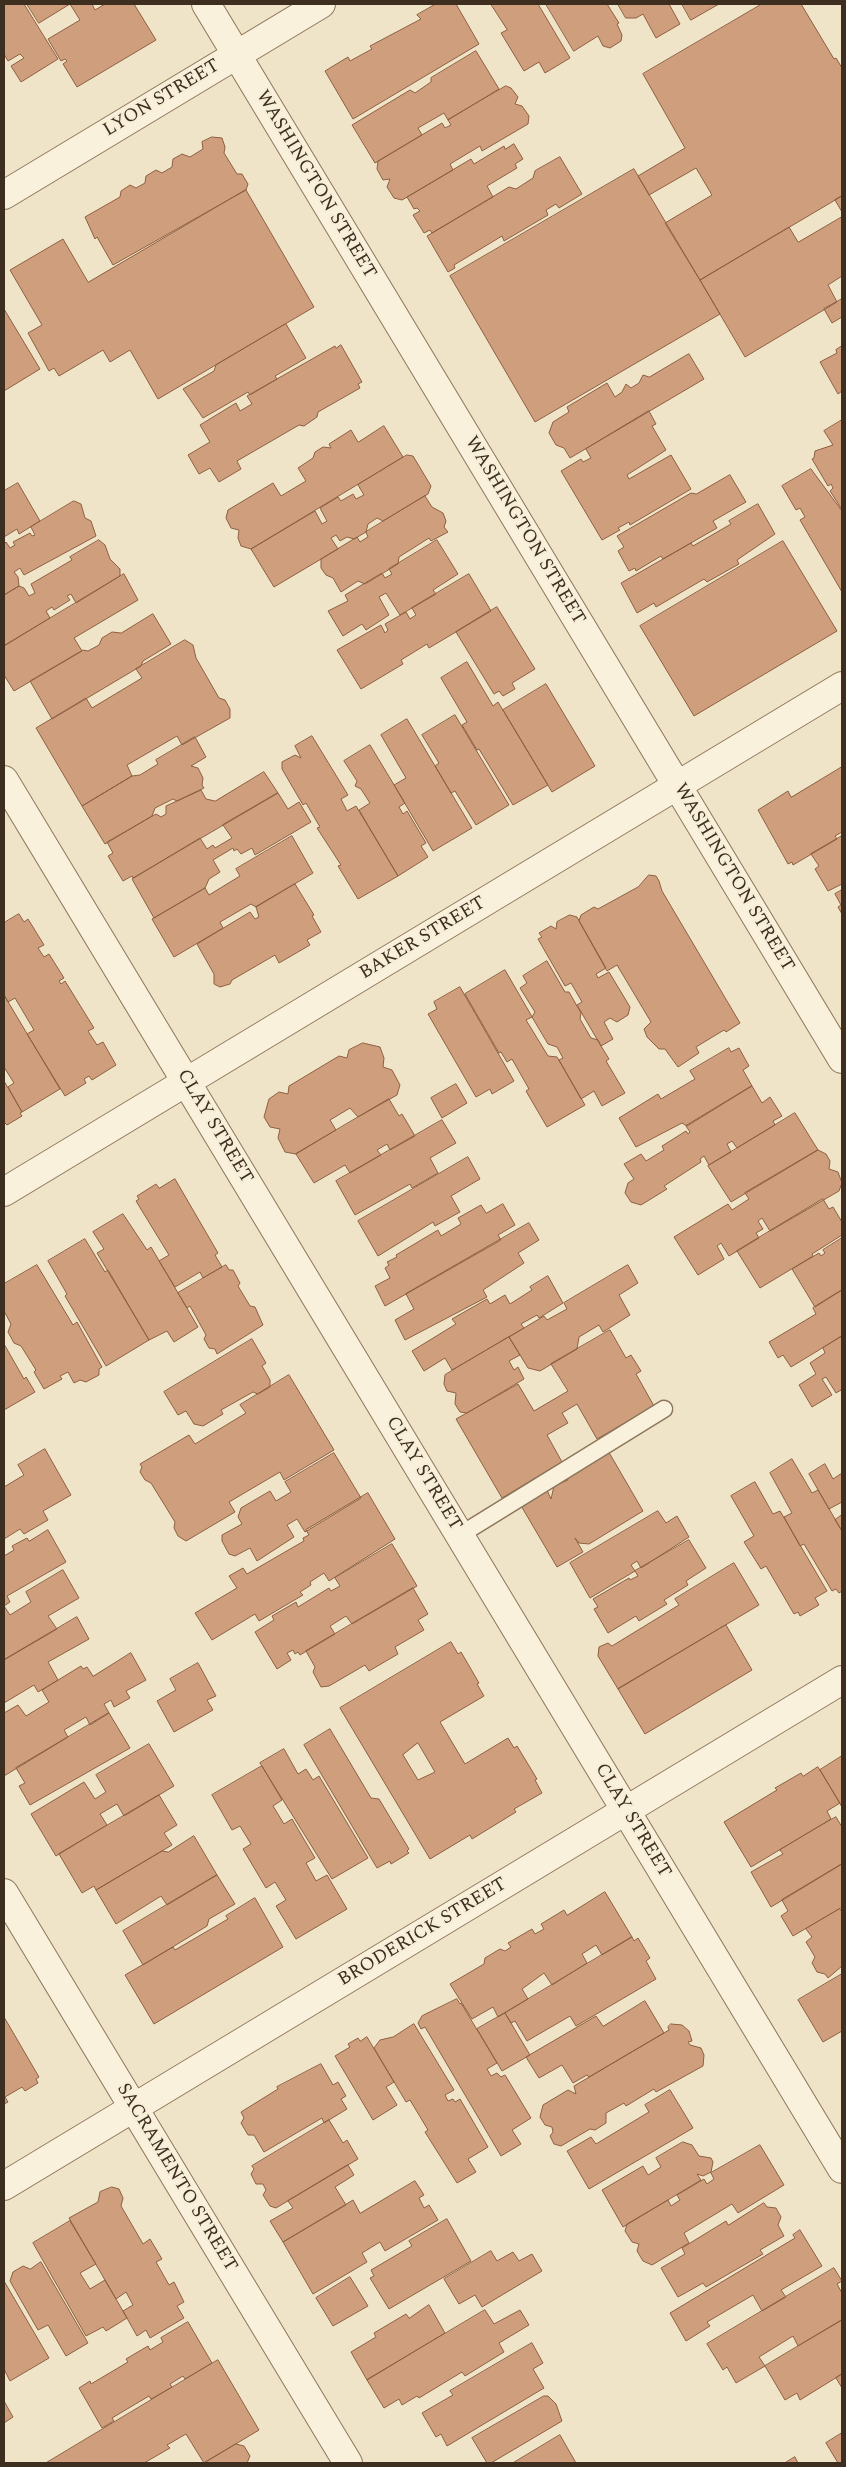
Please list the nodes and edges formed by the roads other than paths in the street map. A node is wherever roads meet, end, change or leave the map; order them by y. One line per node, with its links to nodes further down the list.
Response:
1 (206, 4): 3 (street, WASHINGTON STREET)
2 (321, 4): 3 (street, LYON STREET)
3 (237, 55): 4 (street, LYON STREET); 7 (street, WASHINGTON STREET)
4 (4, 195)
5 (842, 686): 7 (street, BAKER STREET)
6 (4, 780): 9 (street, CLAY STREET)
7 (677, 785): 8 (street, WASHINGTON STREET); 9 (street, BAKER STREET)
8 (842, 1059)
9 (186, 1082): 10 (street, BAKER STREET); 12 (street, CLAY STREET)
10 (4, 1192)
11 (664, 1409): 12 (lane)
12 (460, 1535): 14 (street, CLAY STREET)
13 (842, 1680): 14 (street, BRODERICK STREET)
14 (626, 1811): 16 (street, BRODERICK STREET); 17 (street, CLAY STREET)
15 (4, 1893): 16 (street, SACRAMENTO STREET)
16 (133, 2108): 18 (street, BRODERICK STREET); 19 (street, SACRAMENTO STREET)
17 (842, 2169)
18 (4, 2186)
19 (348, 2463)

